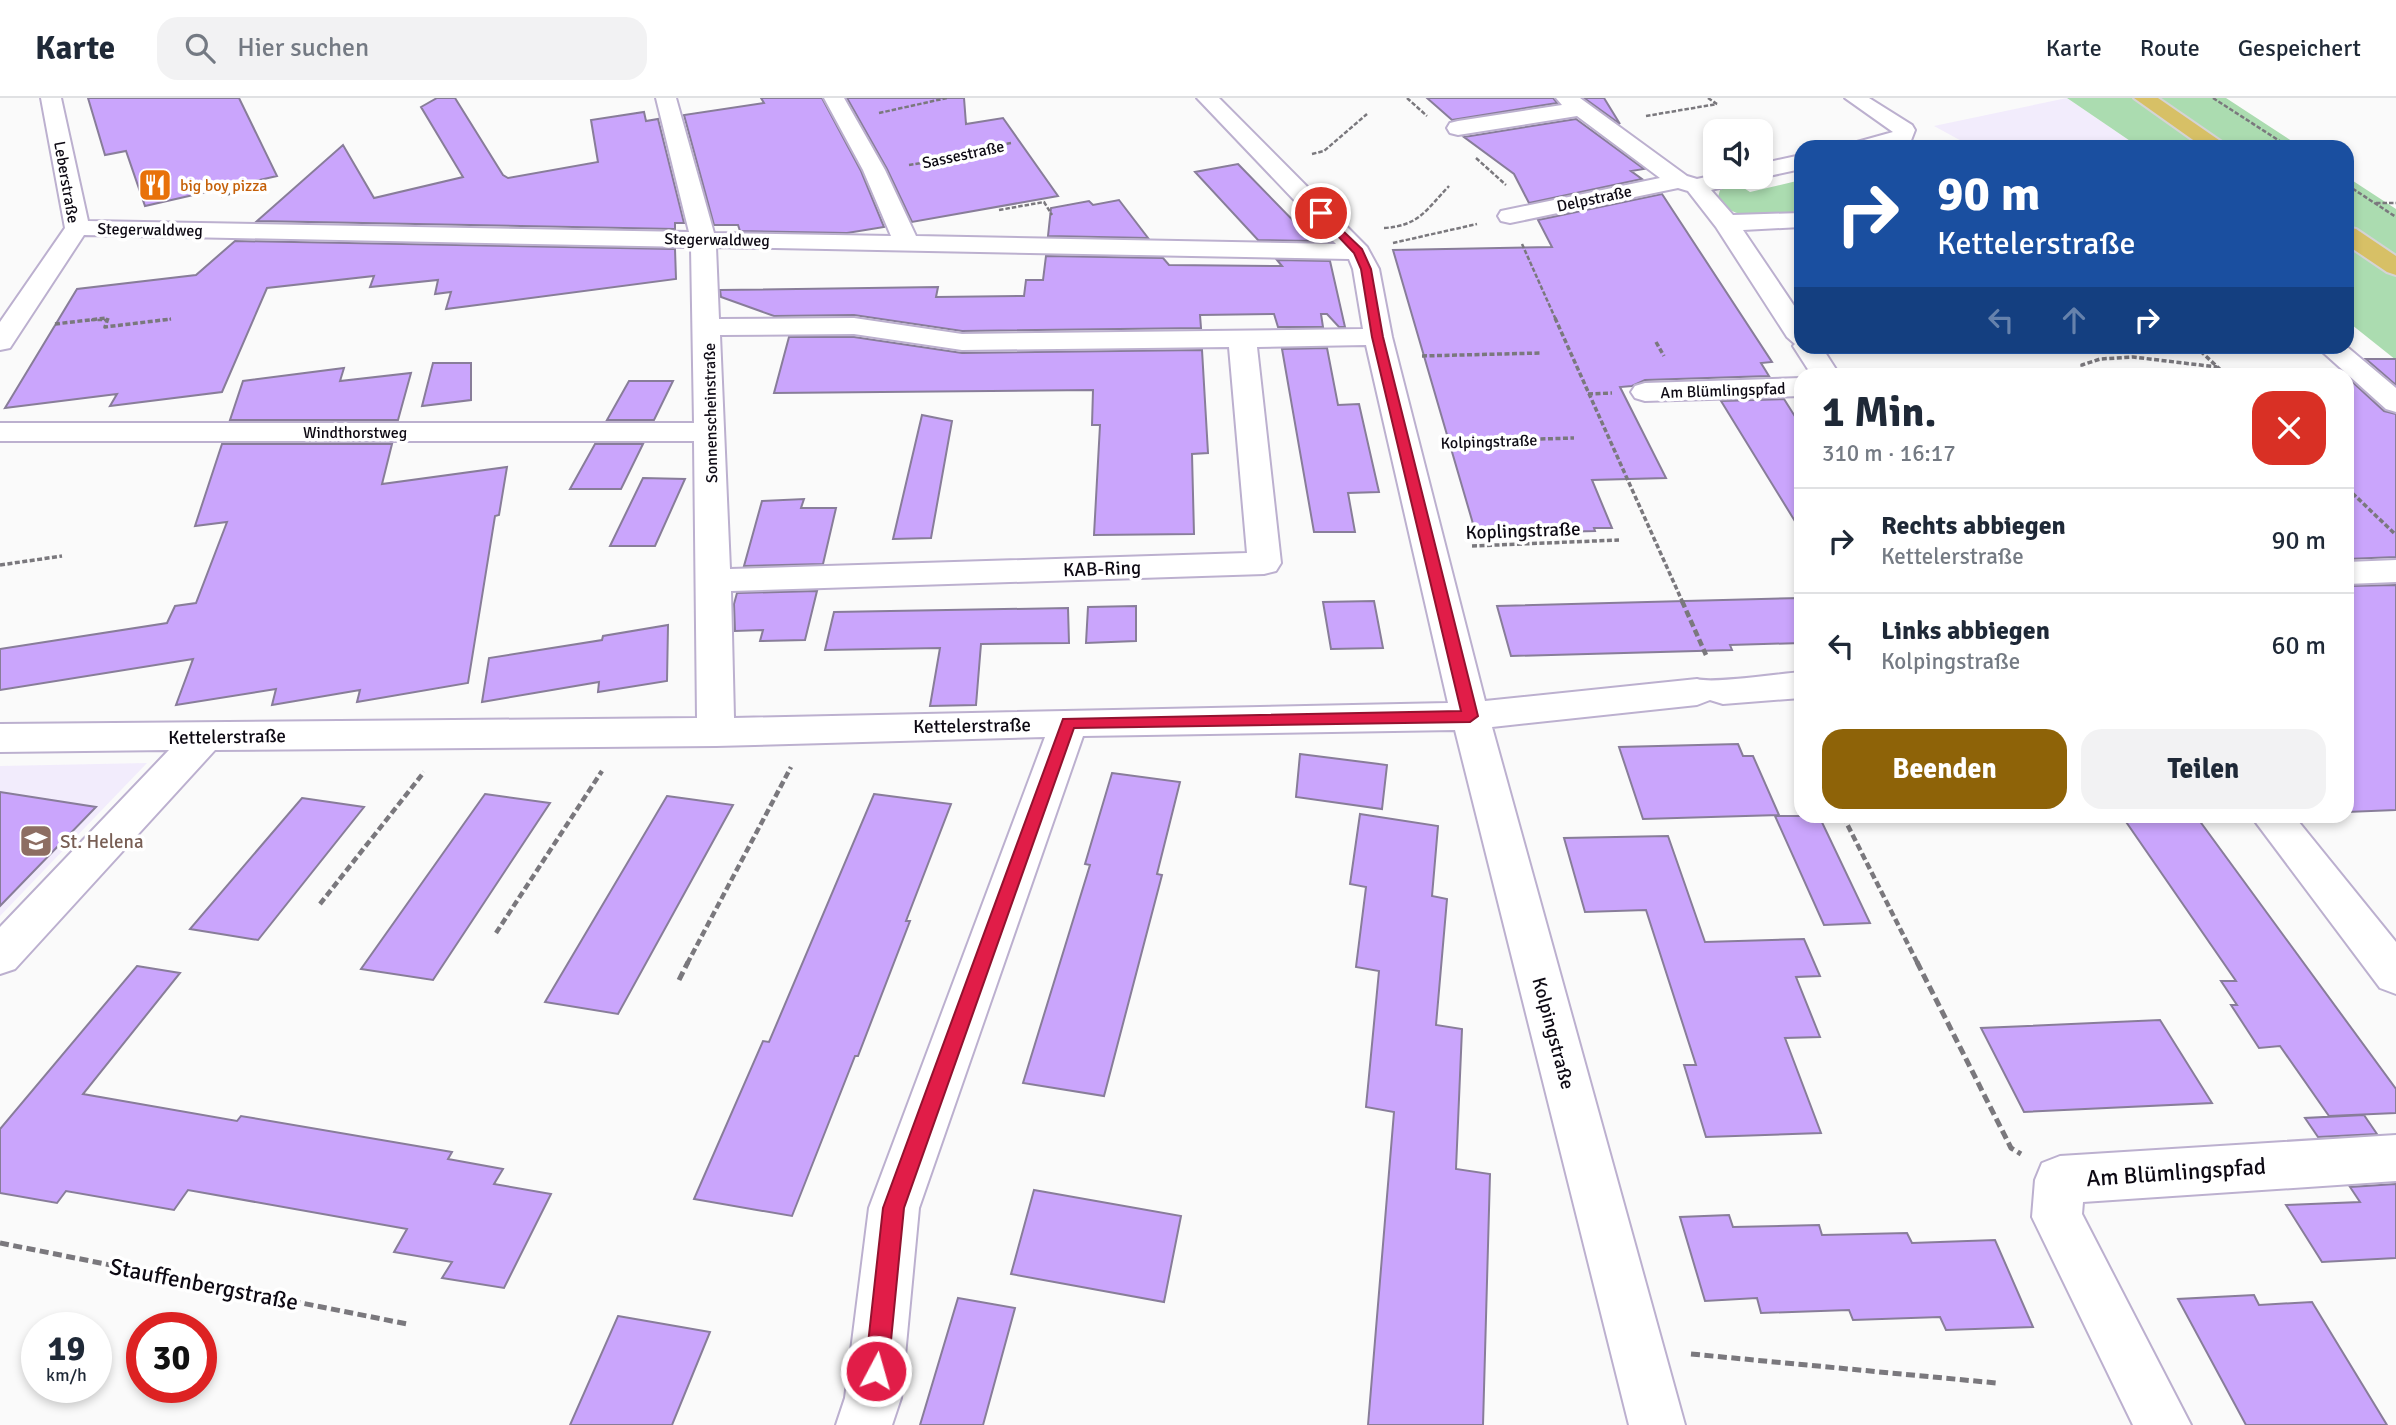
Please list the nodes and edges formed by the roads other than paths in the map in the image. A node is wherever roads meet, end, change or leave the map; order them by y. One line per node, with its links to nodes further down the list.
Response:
1 (51, 98): 18 (street, Leberstraße)
2 (666, 98): 19 (street, Sonnenscheinstraße)
3 (1207, 98): 21 (street, Kolpingstraße)
4 (1855, 98): 9 (street)
5 (2144, 98): 10 (main road)
6 (1573, 103): 8 (street); 14 (street)
7 (838, 108): 22 (street)
8 (1458, 128)
9 (1894, 140)
10 (2207, 140)
11 (1794, 164): 12 (street)
12 (1773, 168)
13 (1703, 181): 14 (street)
14 (1687, 183): 15 (street, Delpstraße); 17 (street)
15 (1510, 216)
16 (1794, 220): 17 (street)
17 (1726, 223): 24 (street)
18 (77, 228): 19 (street, Stegerwaldweg); 26 (street, Leberstraße)
19 (703, 239): 22 (street, Stegerwaldweg); 25 (street, Sonnenscheinstraße)
20 (2354, 239): 23 (main road)
21 (1348, 241): 22 (street, Stegerwaldweg); 28 (street, Kolpingstraße)
22 (904, 242)
23 (2396, 267)
24 (1794, 326)
25 (708, 327): 27 (street); 34 (street, Sonnenscheinstraße)
26 (4, 336)
27 (1242, 338): 28 (street); 37 (street, KAB-Ring)
28 (1380, 347): 39 (street, Kolpingstraße)
29 (2338, 354): 32 (street)
30 (1794, 387): 31 (street, Am Blümlingspfad)
31 (1644, 392)
32 (2396, 403)
33 (0, 432): 34 (street, Windthorstweg)
34 (709, 432): 37 (street, Sonnenscheinstraße)
35 (2396, 571): 36 (street)
36 (2354, 573)
37 (715, 581): 41 (street, Sonnenscheinstraße)
38 (1794, 686): 39 (street)
39 (1470, 716): 40 (street, Kettelerstraße); 49 (street, Kolpingstraße)
40 (1069, 723): 41 (street, Kettelerstraße); 48 (street)
41 (716, 732): 42 (street, Kettelerstraße)
42 (205, 736): 43 (street, Kettelerstraße); 45 (street)
43 (0, 738)
44 (2277, 823): 46 (street)
45 (0, 956)
46 (2396, 975)
47 (2396, 1158): 50 (street, Am Blümlingspfad)
48 (864, 1425)
49 (1657, 1425)
50 (2163, 1425)

